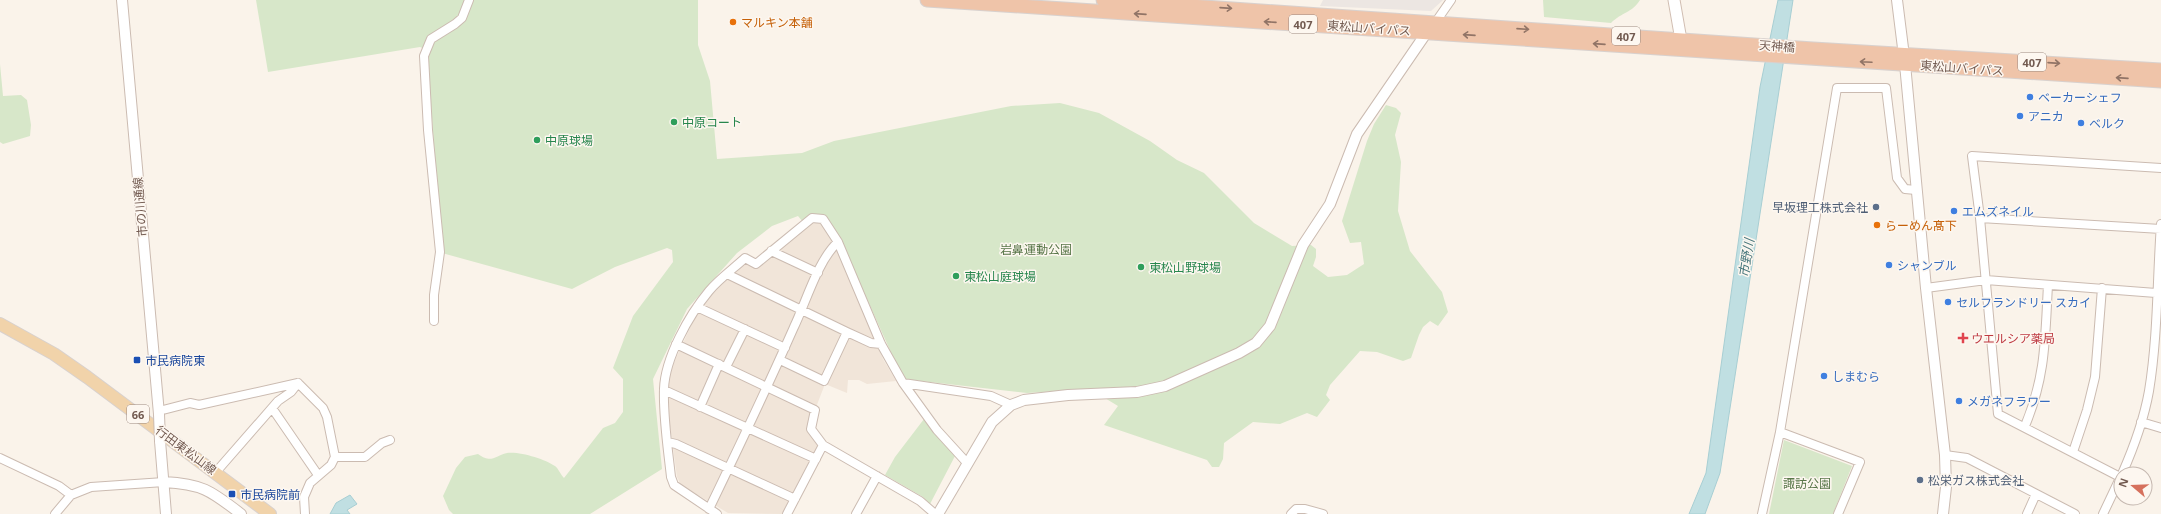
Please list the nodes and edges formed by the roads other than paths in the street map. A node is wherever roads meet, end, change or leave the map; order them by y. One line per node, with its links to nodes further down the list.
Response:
1 (122, 0): 48 (street, 市の川通線)
2 (469, 0): 32 (street)
3 (927, 0): 8 (highway, 東松山バイパス / 407, one-way to 3)
4 (1103, 0): 8 (highway, 東松山バイパス / 407, one-way to 8)
5 (1451, 0): 8 (street)
6 (1674, 0): 9 (main road)
7 (1897, 0): 12 (street)
8 (1431, 27): 9 (highway, 東松山バイパス / 407); 45 (street)
9 (1680, 44): 10 (highway, 東松山バイパス / 407)
10 (1741, 49): 11 (highway, 天神橋 / 407)
11 (1812, 54): 12 (highway, 東松山バイパス / 407)
12 (1904, 59): 13 (highway, 東松山バイパス / 407, one-way to 13); 14 (highway, 東松山バイパス / 407, one-way to 12); 16 (street)
13 (2161, 70)
14 (2161, 81)
15 (2161, 168): 17 (street)
16 (1916, 190): 27 (street); 53 (street)
17 (1980, 218): 19 (street); 25 (street)
18 (2161, 224): 19 (street)
19 (2161, 229): 21 (street)
20 (838, 242): 22 (street); 23 (street); 37 (street)
21 (2160, 250): 29 (street)
22 (771, 251): 23 (street); 24 (street)
23 (818, 273): 31 (street)
24 (727, 274): 30 (street); 31 (street)
25 (1986, 280): 26 (street); 27 (street); 50 (street)
26 (2048, 285): 28 (street); 50 (street)
27 (1926, 288): 58 (street)
28 (2102, 288): 29 (street); 57 (street)
29 (2156, 293): 49 (street)
30 (697, 307): 34 (street); 36 (street)
31 (802, 310): 35 (street); 38 (street)
32 (434, 321)
33 (0, 324): 66 (main road, 行田東松山線 / 66)
34 (745, 329): 38 (street); 40 (street)
35 (847, 332): 37 (street); 39 (street)
36 (676, 344): 40 (street); 44 (street)
37 (881, 344): 41 (street)
38 (785, 348): 39 (street)
39 (780, 360): 43 (street)
40 (723, 366): 43 (street); 46 (street)
41 (903, 382): 45 (street); 62 (street)
42 (298, 383): 47 (street); 48 (street); 59 (street)
43 (766, 389): 51 (street); 56 (street)
44 (664, 390): 46 (street); 55 (street)
45 (1011, 405): 62 (street)
46 (700, 407): 51 (street)
47 (272, 408): 66 (street); 67 (street)
48 (159, 413): 69 (street, 市の川通線, bridge)
49 (2142, 422): 52 (street); 63 (street)
50 (2024, 426): 57 (street)
51 (747, 428): 61 (street); 64 (street)
52 (2161, 428)
53 (1780, 432): 86 (street); 87 (street)
54 (390, 440): 59 (street)
55 (668, 442): 64 (street); 74 (street)
56 (823, 445): 61 (street); 68 (street)
57 (2073, 452): 65 (street)
58 (1945, 455): 71 (street); 88 (street)
59 (335, 457): 67 (street)
60 (0, 458): 72 (street)
61 (816, 459): 73 (street)
62 (968, 464): 83 (street)
63 (2125, 466)
64 (729, 468): 73 (street); 74 (street)
65 (2113, 471)
66 (216, 472): 78 (main road, 行田東松山線 / 66)
67 (318, 475): 79 (street)
68 (877, 476): 82 (street); 83 (street)
69 (164, 482): 72 (street); 76 (street); 77 (street)
70 (2113, 492): 91 (street)
71 (2036, 494): 89 (street); 90 (street)
72 (72, 495): 75 (street)
73 (795, 498): 81 (street)
74 (709, 509): 80 (street)
75 (55, 514)
76 (166, 514)
77 (241, 514)
78 (270, 514)
79 (305, 514)
80 (717, 514)
81 (787, 514)
82 (856, 514)
83 (937, 514)
84 (1291, 514): 85 (street)
85 (1323, 514)
86 (1762, 514)
87 (1838, 514)
88 (1943, 514)
89 (2027, 514)
90 (2075, 514)
91 (2103, 514)

